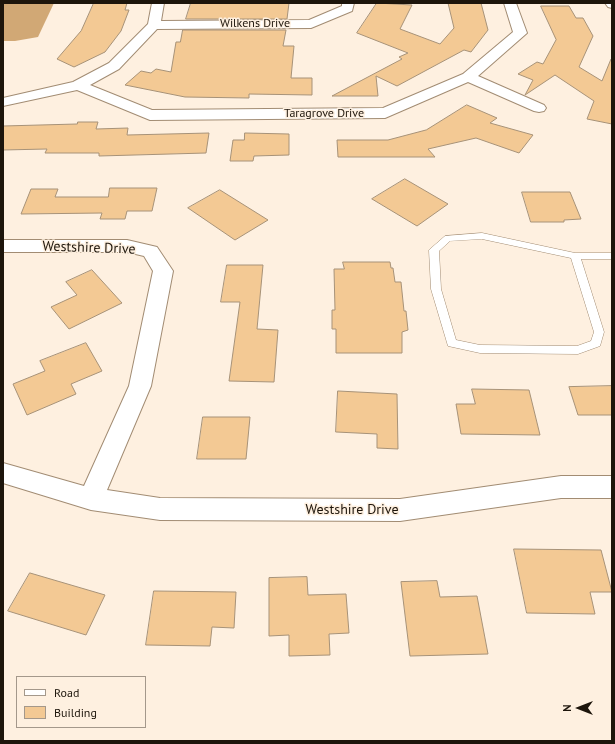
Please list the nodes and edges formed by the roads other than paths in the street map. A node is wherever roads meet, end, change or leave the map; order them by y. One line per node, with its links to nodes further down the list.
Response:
1 (158, 3): 4 (street)
2 (348, 3): 4 (street, Wilkens Drive)
3 (510, 3): 5 (street, Taragrove Drive)
4 (154, 25): 6 (street)
5 (468, 77): 6 (street, Taragrove Drive); 8 (street)
6 (78, 85): 7 (street)
7 (3, 102)
8 (539, 108)
9 (3, 246): 14 (street, Westshire Drive)
10 (575, 256): 10 (lane); 11 (lane)
11 (612, 256)
12 (3, 472): 14 (street, Westshire Drive)
13 (612, 487): 14 (street, Westshire Drive)
14 (91, 499)

